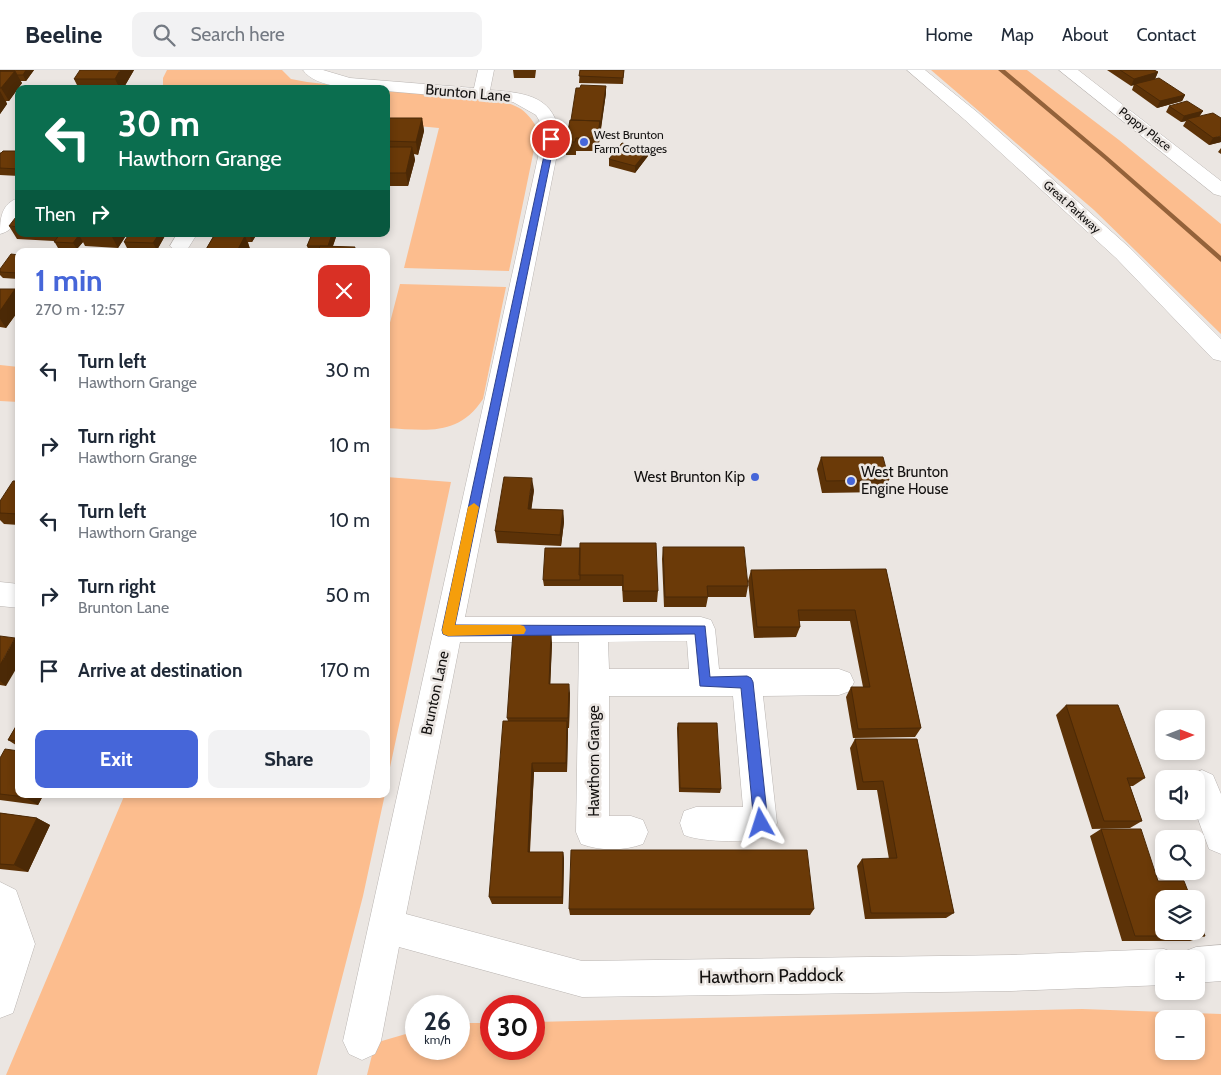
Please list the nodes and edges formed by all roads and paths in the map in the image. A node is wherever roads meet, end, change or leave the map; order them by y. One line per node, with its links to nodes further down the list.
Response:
1 (311, 70): 4 (street, Brunton Lane)
2 (915, 70): 10 (street, Great Parkway)
3 (1067, 70): 5 (street, Poppy Place)
4 (484, 82): 13 (street, Brunton Lane)
5 (1221, 190)
6 (0, 203): 7 (street)
7 (15, 204)
8 (15, 209): 9 (street)
9 (0, 228)
10 (1221, 353)
11 (0, 594): 12 (street)
12 (15, 596)
13 (448, 630): 14 (street); 24 (street, Brunton Lane)
14 (594, 630): 15 (street); 18 (street, Hawthorn Grange)
15 (705, 682): 16 (street); 18 (street)
16 (747, 682): 17 (street); 20 (street)
17 (839, 682)
18 (594, 683): 21 (street, Hawthorn Grange)
19 (1205, 794): 22 (street)
20 (696, 823)
21 (631, 832)
22 (1221, 837)
23 (0, 899): 28 (street)
24 (386, 926): 27 (street, Hawthorn Paddock); 29 (street, Brunton Lane)
25 (1221, 963): 26 (street)
26 (1205, 964)
27 (1155, 967)
28 (0, 1000)
29 (362, 1041)

